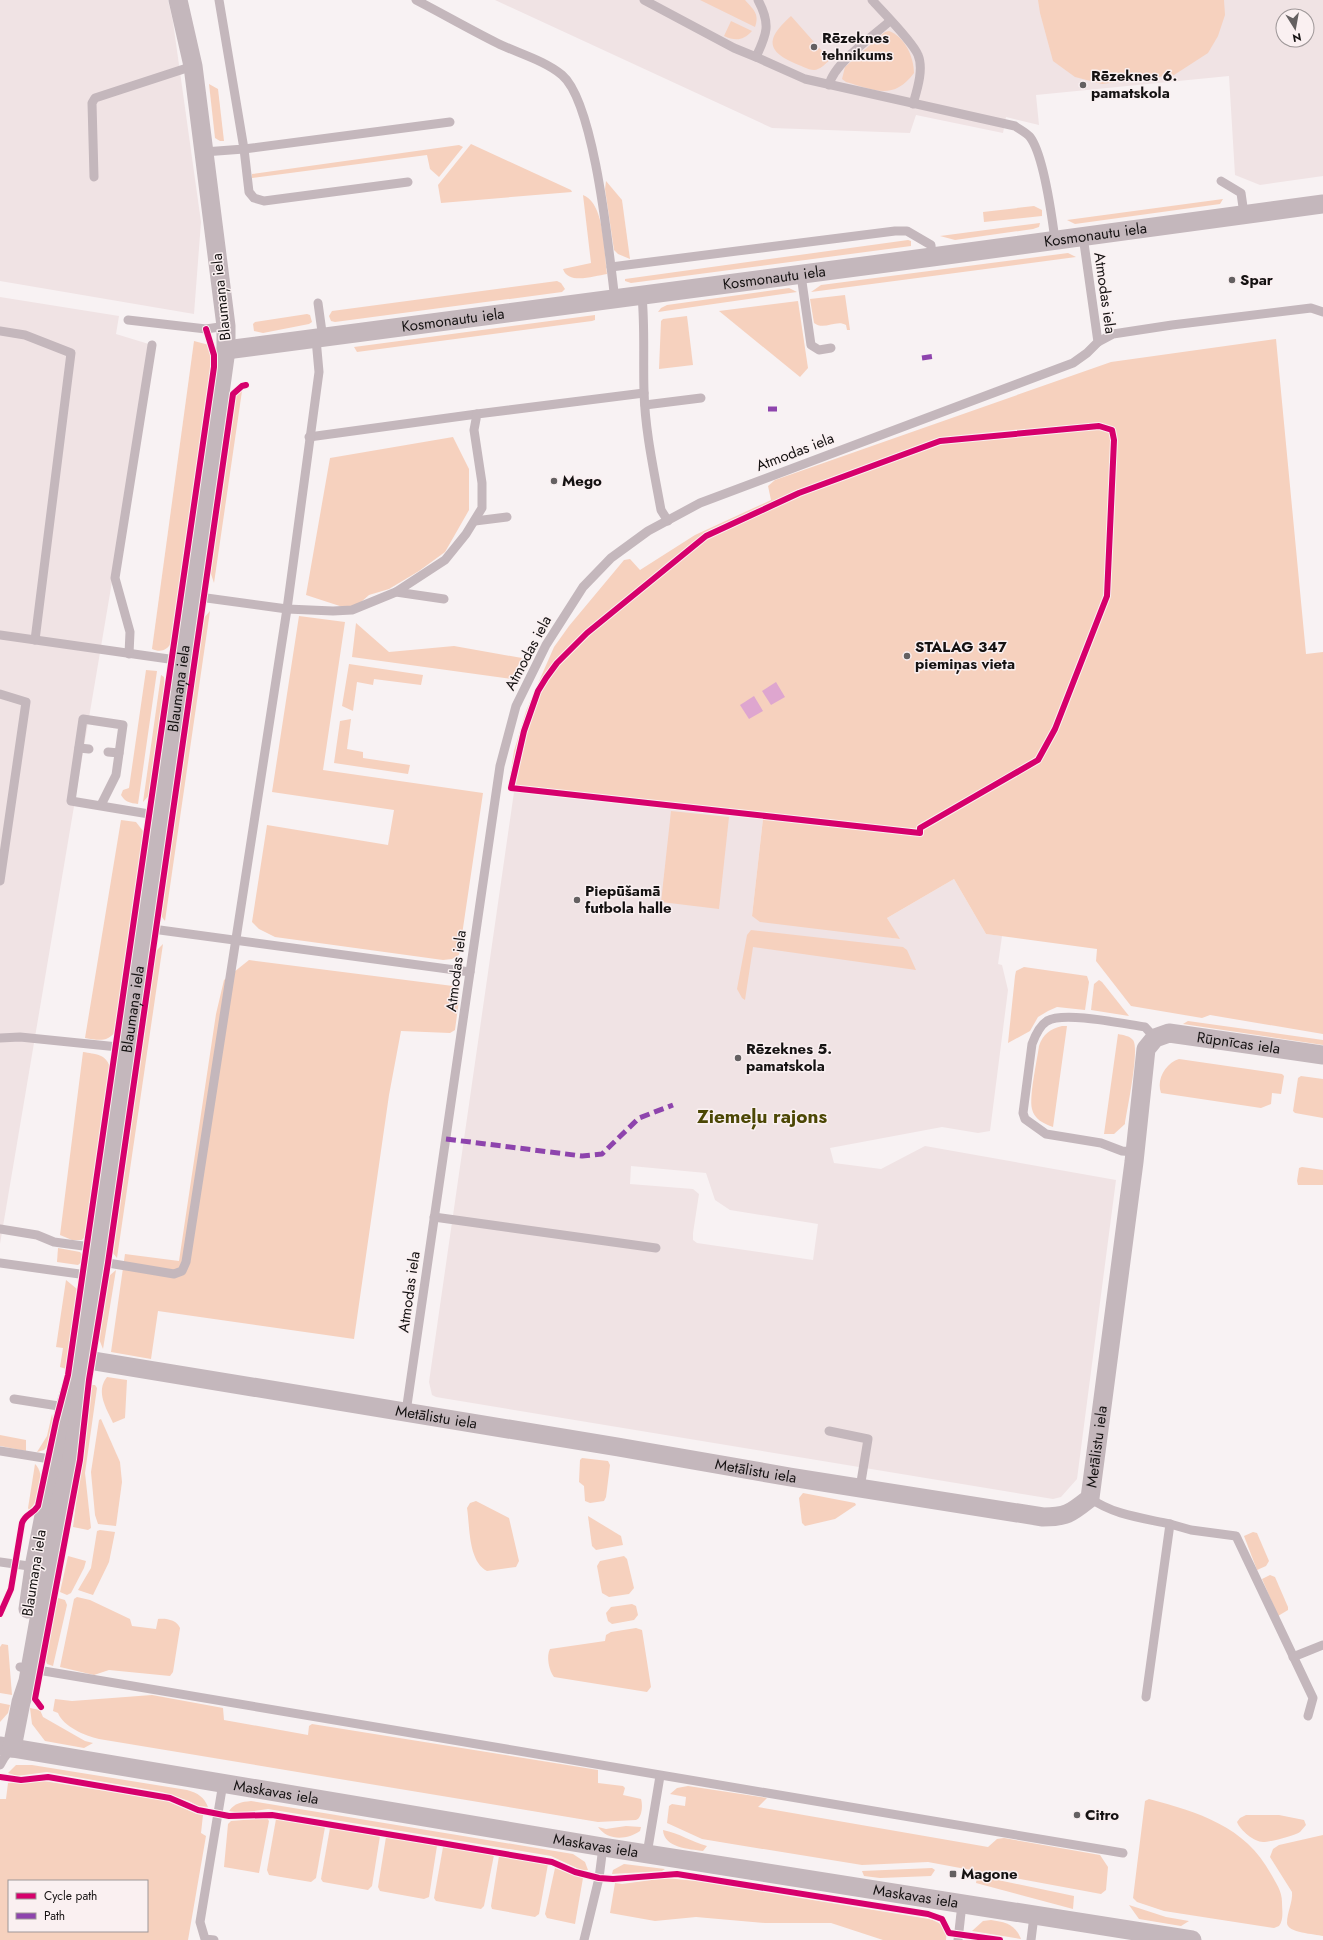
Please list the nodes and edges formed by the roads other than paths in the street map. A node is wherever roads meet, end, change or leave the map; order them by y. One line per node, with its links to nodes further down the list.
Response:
1 (178, 0): 9 (street, Blaumaņa iela)
2 (219, 0): 13 (lane)
3 (416, 0): 23 (lane)
4 (644, 0): 8 (lane)
5 (758, 0): 8 (lane)
6 (872, 0): 7 (lane)
7 (890, 21): 10 (lane); 11 (lane)
8 (756, 57): 10 (lane)
9 (192, 66): 14 (street, Blaumaņa iela); 15 (lane)
10 (829, 85): 11 (lane)
11 (913, 104): 21 (lane)
12 (450, 122): 13 (lane)
13 (244, 149): 14 (lane); 17 (lane)
14 (204, 152): 30 (street, Blaumaņa iela)
15 (94, 177)
16 (1221, 181): 19 (lane)
17 (408, 182)
18 (1323, 204): 19 (street, Kosmonautu iela)
19 (1244, 214): 20 (street, Kosmonautu iela)
20 (1083, 236): 21 (street, Kosmonautu iela); 33 (lane, Atmodas iela)
21 (1055, 240): 22 (street, Kosmonautu iela)
22 (932, 258): 23 (lane); 24 (street, Kosmonautu iela)
23 (611, 267): 26 (lane)
24 (801, 275): 25 (street, Kosmonautu iela); 35 (lane)
25 (642, 296): 26 (street, Kosmonautu iela); 37 (lane)
26 (615, 300): 32 (street, Kosmonautu iela)
27 (318, 303): 32 (lane)
28 (1323, 312): 33 (lane)
29 (128, 320): 30 (lane)
30 (226, 326): 36 (street, Blaumaņa iela)
31 (0, 331): 50 (lane)
32 (319, 339): 36 (street, Kosmonautu iela); 41 (lane)
33 (1098, 342): 44 (lane, Atmodas iela)
34 (152, 345): 51 (lane)
35 (831, 348)
36 (226, 350): 46 (street, Blaumaņa iela)
37 (644, 392): 39 (lane); 40 (lane)
38 (701, 398): 39 (lane)
39 (646, 405): 44 (lane)
40 (477, 414): 41 (lane); 43 (lane)
41 (309, 437): 48 (lane)
42 (507, 517): 43 (lane)
43 (475, 521): 45 (lane)
44 (668, 521): 63 (lane, Atmodas iela)
45 (396, 592): 47 (lane); 48 (lane)
46 (192, 596): 48 (lane); 52 (street, Blaumaņa iela)
47 (444, 598)
48 (287, 610): 62 (lane)
49 (0, 635): 50 (lane)
50 (35, 640): 51 (lane)
51 (129, 654): 52 (lane)
52 (183, 661): 59 (street, Blaumaņa iela)
53 (0, 694): 60 (lane)
54 (79, 748): 55 (lane); 57 (lane); 58 (lane)
55 (89, 749)
56 (108, 752): 57 (lane)
57 (119, 753): 58 (lane)
58 (101, 805): 59 (lane)
59 (161, 816): 61 (street, Blaumaņa iela)
60 (0, 880)
61 (145, 928): 62 (lane); 66 (street, Blaumaņa iela)
62 (235, 941): 63 (lane); 72 (lane)
63 (470, 972): 69 (lane, Atmodas iela)
64 (0, 1038): 66 (lane)
65 (1155, 1038): 67 (street, Rūpnīcas iela); 68 (street, Metālistu iela); 68 (lane)
66 (128, 1048): 72 (street, Blaumaņa iela)
67 (1323, 1056)
68 (1134, 1157): 83 (street, Metālistu iela)
69 (434, 1217): 71 (lane); 78 (lane, Atmodas iela)
70 (0, 1229): 72 (lane)
71 (656, 1248)
72 (96, 1262): 73 (lane); 74 (street, Blaumaņa iela)
73 (0, 1263)
74 (82, 1359): 75 (street, Blaumaņa iela); 78 (street, Metālistu iela)
75 (79, 1378): 77 (street, Blaumaņa iela); 81 (street, Blaumaņa iela)
76 (14, 1399): 77 (lane)
77 (65, 1406): 81 (street, Blaumaņa iela)
78 (406, 1412): 82 (street, Metālistu iela)
79 (829, 1431): 82 (lane)
80 (0, 1451): 81 (lane)
81 (63, 1461): 86 (street, Blaumaņa iela)
82 (860, 1488): 83 (street, Metālistu iela)
83 (1090, 1498): 84 (lane)
84 (1170, 1524): 88 (lane); 90 (lane)
85 (0, 1562): 86 (lane)
86 (41, 1568): 89 (street, Blaumaņa iela)
87 (1323, 1645): 88 (lane)
88 (1293, 1657): 91 (lane)
89 (25, 1668): 92 (street, Blaumaņa iela); 94 (lane)
90 (1146, 1697)
91 (1308, 1716)
92 (6, 1747): 93 (lane); 95 (street, Maskavas iela)
93 (0, 1765)
94 (660, 1776): 97 (lane); 98 (lane)
95 (223, 1783): 96 (street, Maskavas iela); 101 (lane)
96 (603, 1847): 98 (street, Maskavas iela); 102 (lane)
97 (1123, 1853)
98 (647, 1854): 99 (street, Maskavas iela)
99 (962, 1904): 100 (street, Maskavas iela); 103 (lane)
100 (1034, 1916): 104 (lane); 105 (street, Maskavas iela)
101 (214, 1940)
102 (584, 1940)
103 (958, 1940)
104 (1031, 1940)
105 (1192, 1940)

